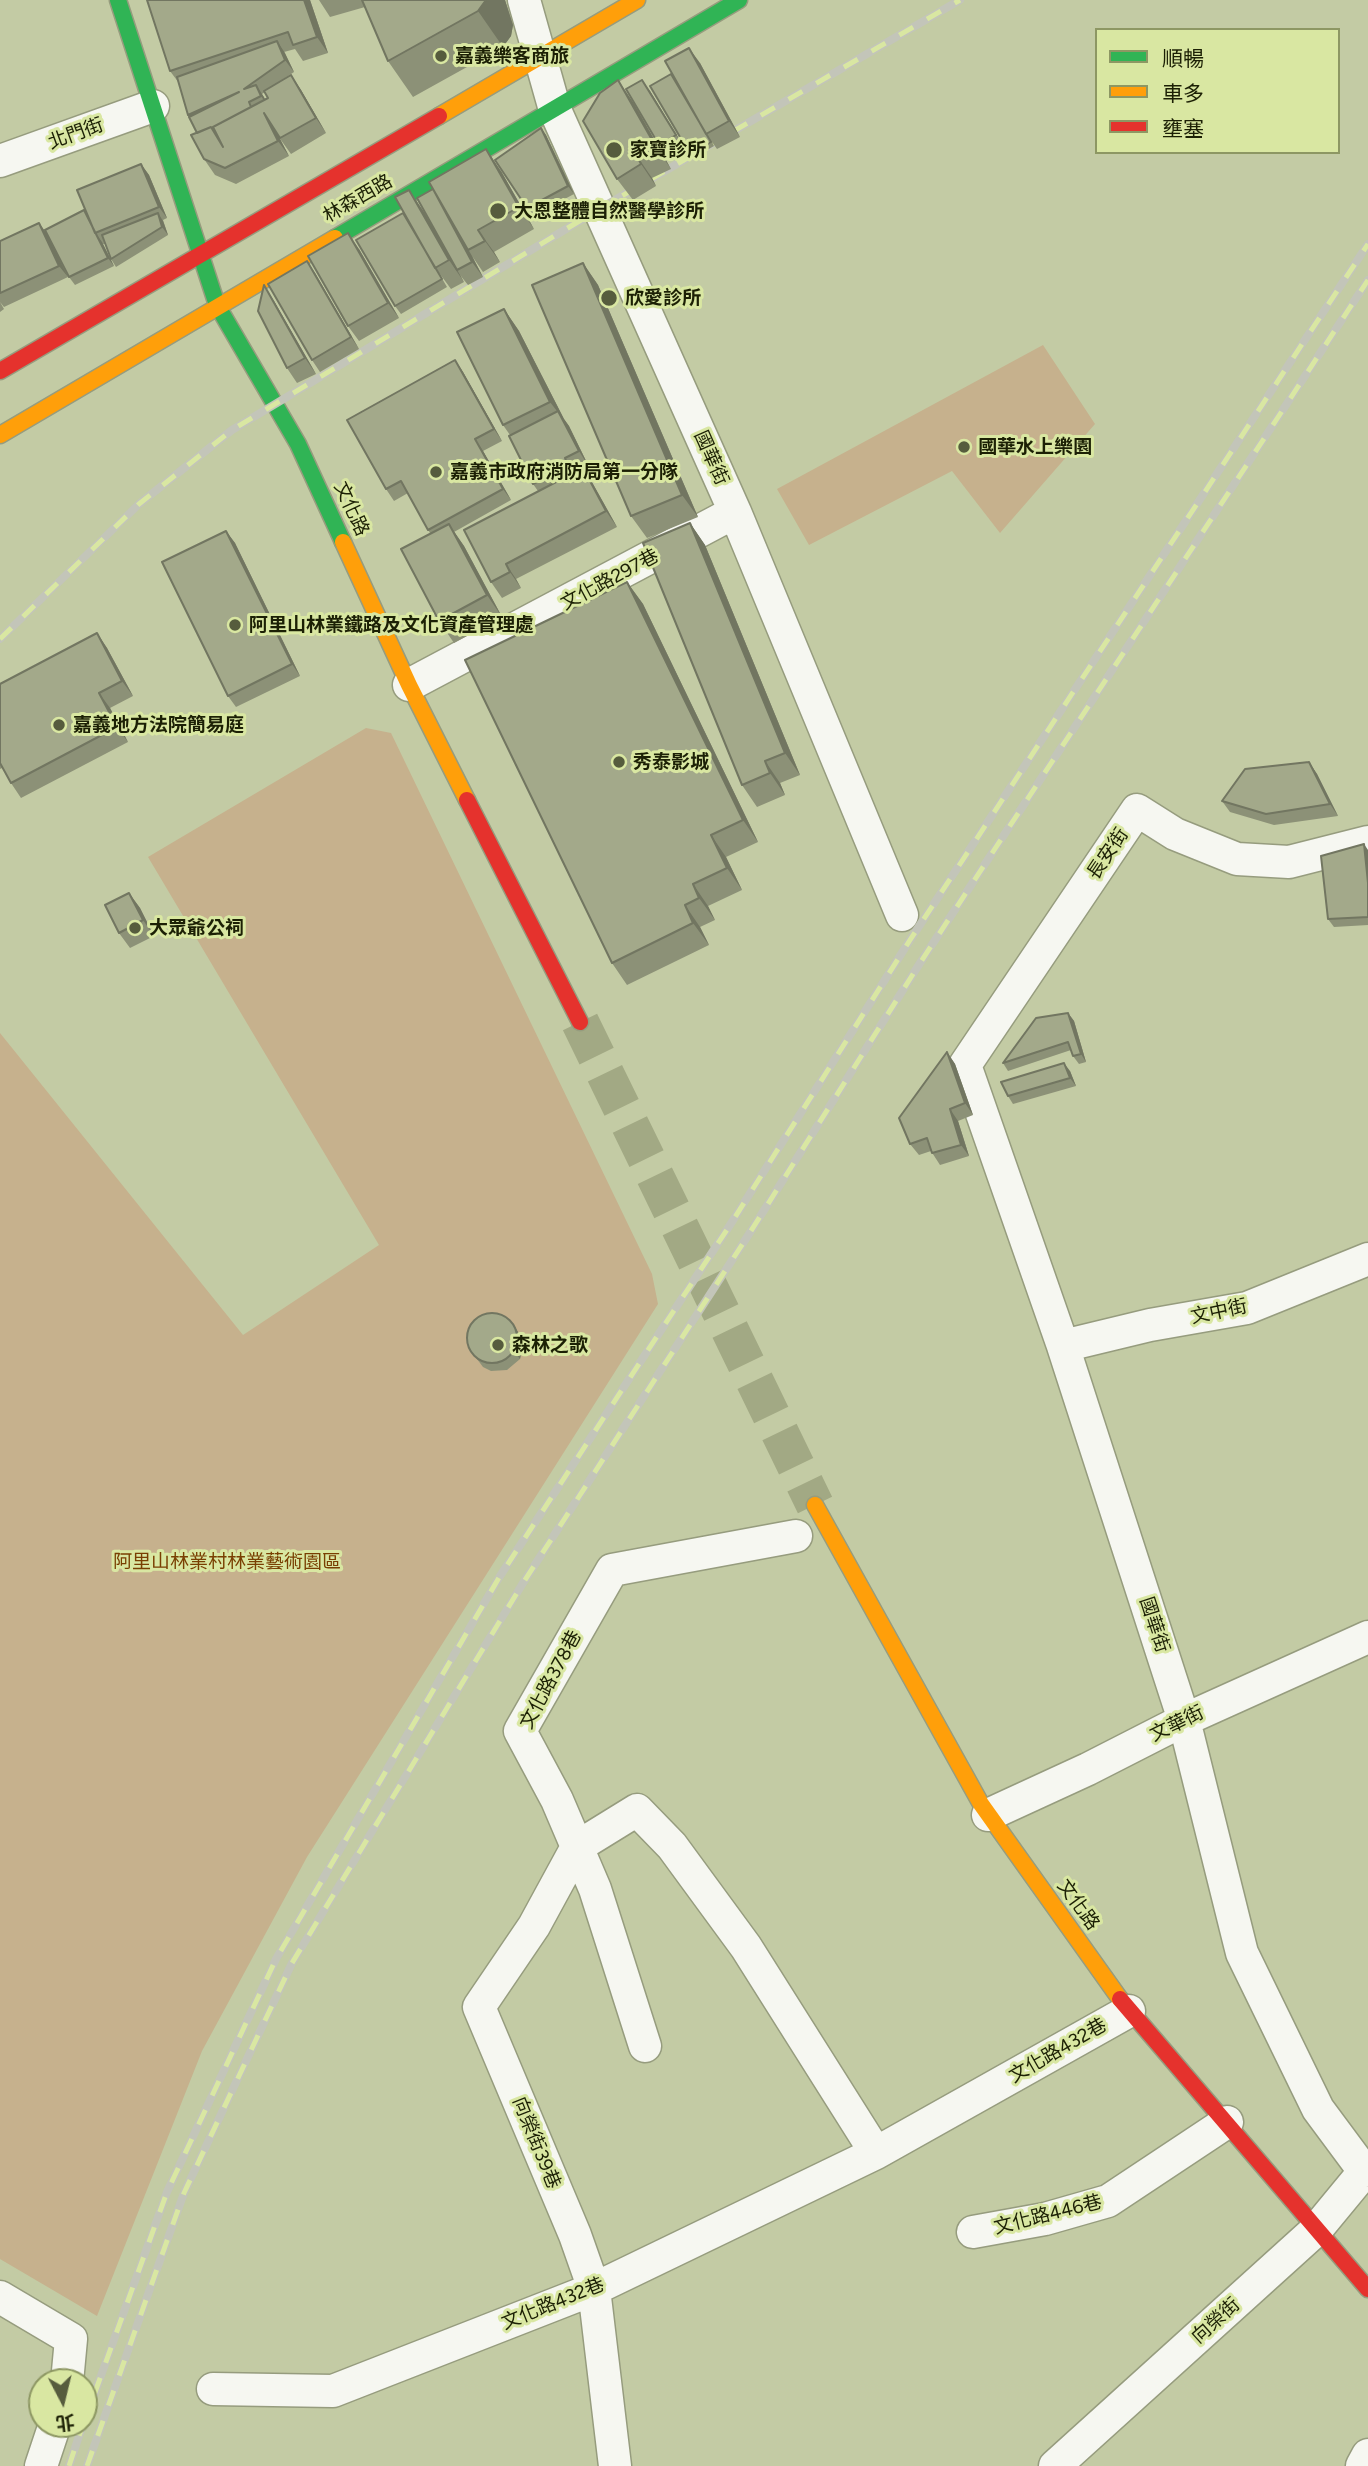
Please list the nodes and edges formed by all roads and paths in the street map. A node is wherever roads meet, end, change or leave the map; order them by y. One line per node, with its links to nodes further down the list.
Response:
1 (118, 0): 6 (street, 文化路)
2 (524, 0): 5 (street, 國華街)
3 (637, 0): 5 (street, 林森西路)
4 (739, 0): 7 (street, 林森西路)
5 (541, 57): 7 (street, 國華街); 9 (street, 林森西路)
6 (153, 106): 8 (street, 北門街); 9 (street, 文化路)
7 (555, 110): 10 (street, 林森西路); 13 (street, 國華街)
8 (0, 161)
9 (198, 253): 10 (street, 文化路); 11 (street, 林森西路)
10 (217, 305): 12 (street, 林森西路); 14 (street, 文化路)
11 (0, 371)
12 (0, 435)
13 (735, 512): 14 (street, 文化路297巷); 16 (street, 國華街)
14 (409, 685): 17 (street, 文化路)
15 (1368, 842): 18 (street, 長安街)
16 (902, 915)
17 (580, 1023)
18 (965, 1065): 20 (street, 國華街)
19 (1368, 1259): 20 (street, 文中街)
20 (1063, 1346): 24 (street, 國華街)
21 (815, 1504): 25 (street, 文化路)
22 (796, 1536): 26 (street, 文化路378巷)
23 (1368, 1637): 24 (street, 文華街)
24 (1184, 1720): 25 (street, 文華街); 31 (street, 國華街)
25 (988, 1815): 27 (street, 文化路)
26 (577, 1847): 28 (street, 文化路378巷); 30 (street); 35 (street, 向榮街39巷)
27 (1129, 2011): 29 (street, 文化路); 30 (street, 文化路432巷)
28 (645, 2046)
29 (1227, 2122): 32 (street, 文化路); 33 (street, 文化路446巷)
30 (876, 2153): 35 (street, 文化路432巷)
31 (1366, 2169): 32 (street, 向榮街)
32 (1316, 2230): 34 (street, 文化路); 43 (street, 向榮街)
33 (973, 2232)
34 (1368, 2288)
35 (594, 2289): 38 (street, 文化路432巷); 42 (street, 向榮街39巷)
36 (0, 2297): 37 (street)
37 (68, 2368)
38 (214, 2389)
39 (50, 2438): 41 (street)
40 (1368, 2455): 44 (street)
41 (41, 2466)
42 (615, 2466)
43 (1055, 2466)
44 (1362, 2466)

